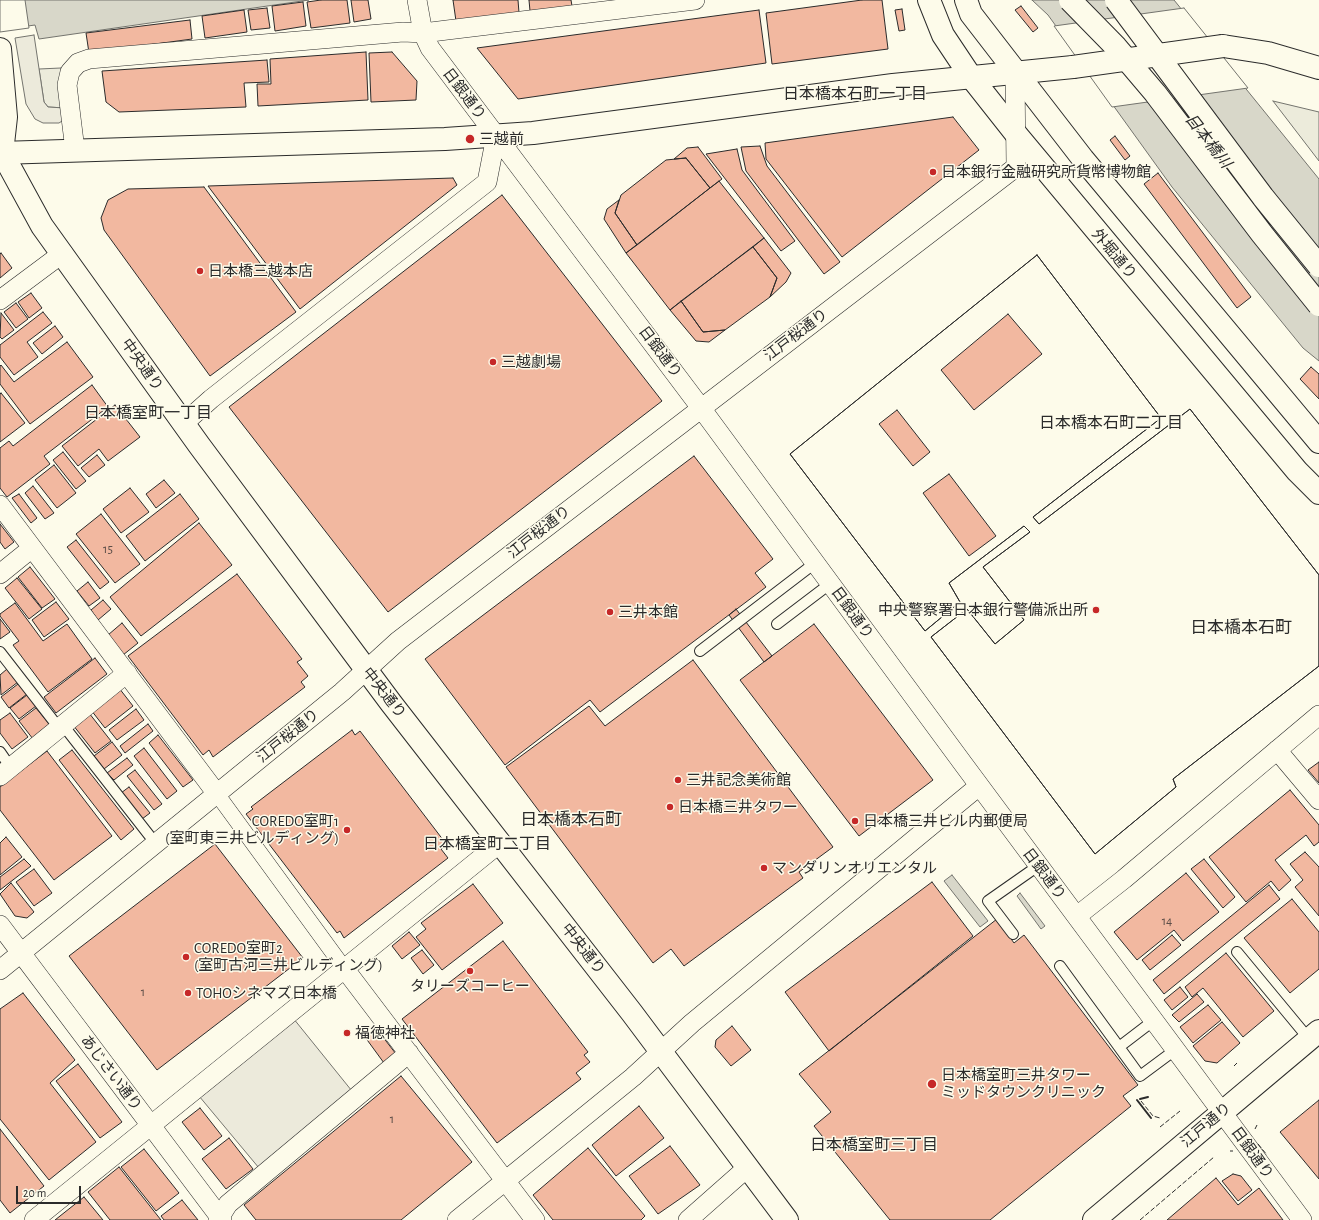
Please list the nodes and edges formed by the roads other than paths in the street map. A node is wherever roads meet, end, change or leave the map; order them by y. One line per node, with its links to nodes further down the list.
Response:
1 (416, 0): 7 (street, 日銀通り)
2 (695, 0): 7 (street)
3 (929, 0): 11 (main road, 外堀通り)
4 (1070, 0): 19 (main road, bridge)
5 (1116, 0): 17 (main road, bridge)
6 (966, 1): 10 (main road)
7 (422, 33): 13 (street, 日銀通り); 14 (street)
8 (0, 50): 15 (main road)
9 (1319, 68): 10 (main road, bridge)
10 (1015, 73): 11 (main road); 12 (street, 江戸桜通り); 22 (main road)
11 (971, 77): 12 (main road, 外堀通り); 13 (main road)
12 (1016, 134): 20 (street, 江戸桜通り); 23 (main road, 外堀通り)
13 (496, 136): 14 (main road); 20 (street, 日銀通り); 21 (street)
14 (75, 150): 15 (main road)
15 (1, 151): 16 (main road, 中央通り)
16 (63, 253): 18 (street); 21 (main road, 中央通り)
17 (1319, 266)
18 (0, 300)
19 (1319, 305)
20 (701, 408): 26 (street, 日銀通り); 32 (street, 江戸桜通り)
21 (183, 424): 32 (main road, 中央通り)
22 (1319, 442)
23 (1319, 494)
24 (0, 505): 25 (street)
25 (32, 548): 27 (street); 33 (street)
26 (815, 563): 28 (street, 日銀通り); 30 (lane)
27 (0, 574)
28 (831, 583): 29 (lane); 39 (street, 日銀通り)
29 (778, 624)
30 (700, 651)
31 (0, 652): 35 (lane)
32 (366, 670): 40 (street, 江戸桜通り); 42 (main road, 中央通り)
33 (126, 673): 35 (street); 40 (street)
34 (1319, 715): 36 (street)
35 (61, 727): 38 (street); 43 (lane)
36 (1277, 750): 41 (street); 45 (street)
37 (0, 752): 38 (lane)
38 (6, 772)
39 (979, 786): 44 (street, 日銀通り); 57 (street)
40 (217, 794): 43 (street, 江戸桜通り); 51 (street)
41 (1319, 800)
42 (501, 842): 51 (street); 57 (main road, 中央通り)
43 (156, 844): 49 (street, 江戸桜通り)
44 (1038, 866): 45 (street, 日銀通り); 47 (lane)
45 (1077, 916): 53 (street, 日銀通り)
46 (0, 925): 49 (street, あじさい通り)
47 (1013, 934)
48 (1237, 952): 54 (lane)
49 (21, 954): 52 (street, 江戸桜通り); 60 (street, あじさい通り)
50 (1060, 966): 55 (lane)
51 (344, 968): 58 (street); 60 (street)
52 (0, 970)
53 (1153, 1021): 55 (lane); 56 (street, 日銀通り)
54 (1314, 1035): 59 (main road, 江戸通り)
55 (1119, 1047): 56 (lane)
56 (1175, 1050): 59 (street, 日銀通り)
57 (661, 1051): 61 (main road, 中央通り); 62 (street)
58 (409, 1053): 62 (street); 63 (street)
59 (1222, 1112): 69 (main road, 江戸通り); 70 (street, 日銀通り)
60 (150, 1125): 63 (street, あじさい通り); 64 (street)
61 (748, 1167): 67 (street); 68 (main road, 中央通り)
62 (504, 1180): 65 (street); 66 (street)
63 (220, 1219)
64 (34, 1220)
65 (456, 1220)
66 (535, 1220)
67 (688, 1220)
68 (787, 1220)
69 (1094, 1220)
70 (1302, 1220)

